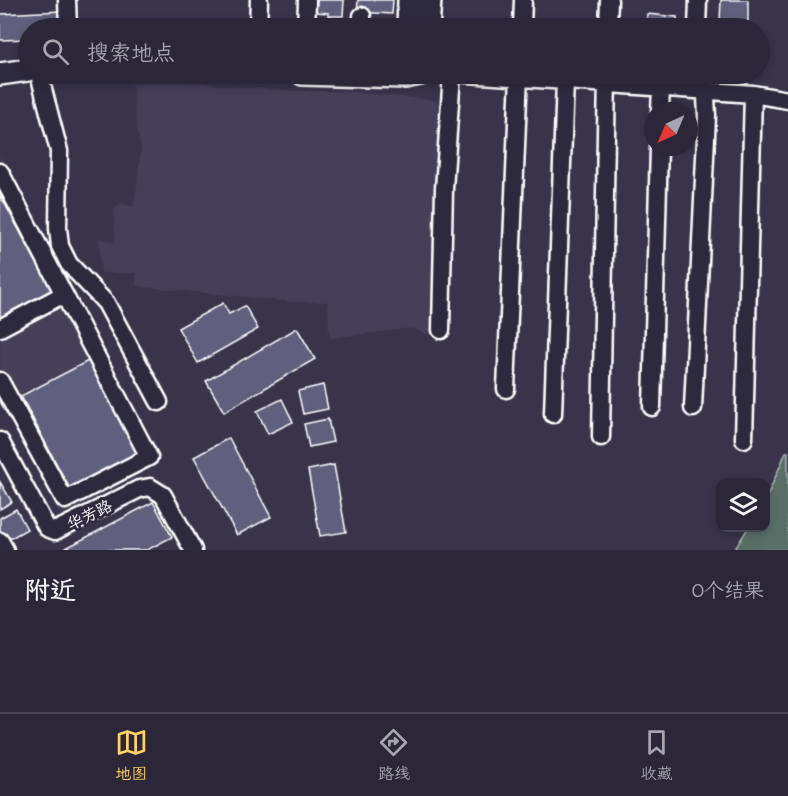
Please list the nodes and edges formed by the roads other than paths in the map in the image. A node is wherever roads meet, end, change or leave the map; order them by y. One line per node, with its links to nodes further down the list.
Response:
1 (67, 0): 9 (street)
2 (259, 0): 10 (street)
3 (307, 0): 11 (street)
4 (409, 0): 12 (main road)
5 (430, 0): 13 (main road)
6 (523, 0): 14 (street)
7 (609, 0): 15 (street)
8 (698, 0): 16 (street)
9 (68, 18)
10 (258, 18)
11 (306, 18)
12 (408, 18)
13 (429, 18)
14 (522, 18)
15 (608, 18)
16 (697, 18)
17 (18, 59): 18 (main road)
18 (0, 61)
19 (18, 71): 20 (main road)
20 (0, 74)
21 (42, 84): 40 (street)
22 (451, 84): 37 (street)
23 (519, 84): 39 (street)
24 (565, 84): 43 (street)
25 (607, 84): 44 (street)
26 (643, 84): 28 (street)
27 (703, 84): 29 (street)
28 (661, 87): 29 (street); 32 (street)
29 (705, 91): 30 (street); 42 (street)
30 (753, 94): 31 (street); 45 (street)
31 (788, 100)
32 (660, 102)
33 (659, 156): 41 (street)
34 (0, 172): 35 (street)
35 (64, 294): 36 (street); 38 (street)
36 (0, 328)
37 (441, 330)
38 (0, 381)
39 (506, 389)
40 (159, 402)
41 (652, 407)
42 (693, 408)
43 (553, 414)
44 (602, 437)
45 (744, 439)
46 (0, 441): 47 (street, 华芳路)
47 (6, 468): 50 (street, 华芳路)
48 (0, 541): 49 (street)
49 (5, 550)
50 (194, 550)

